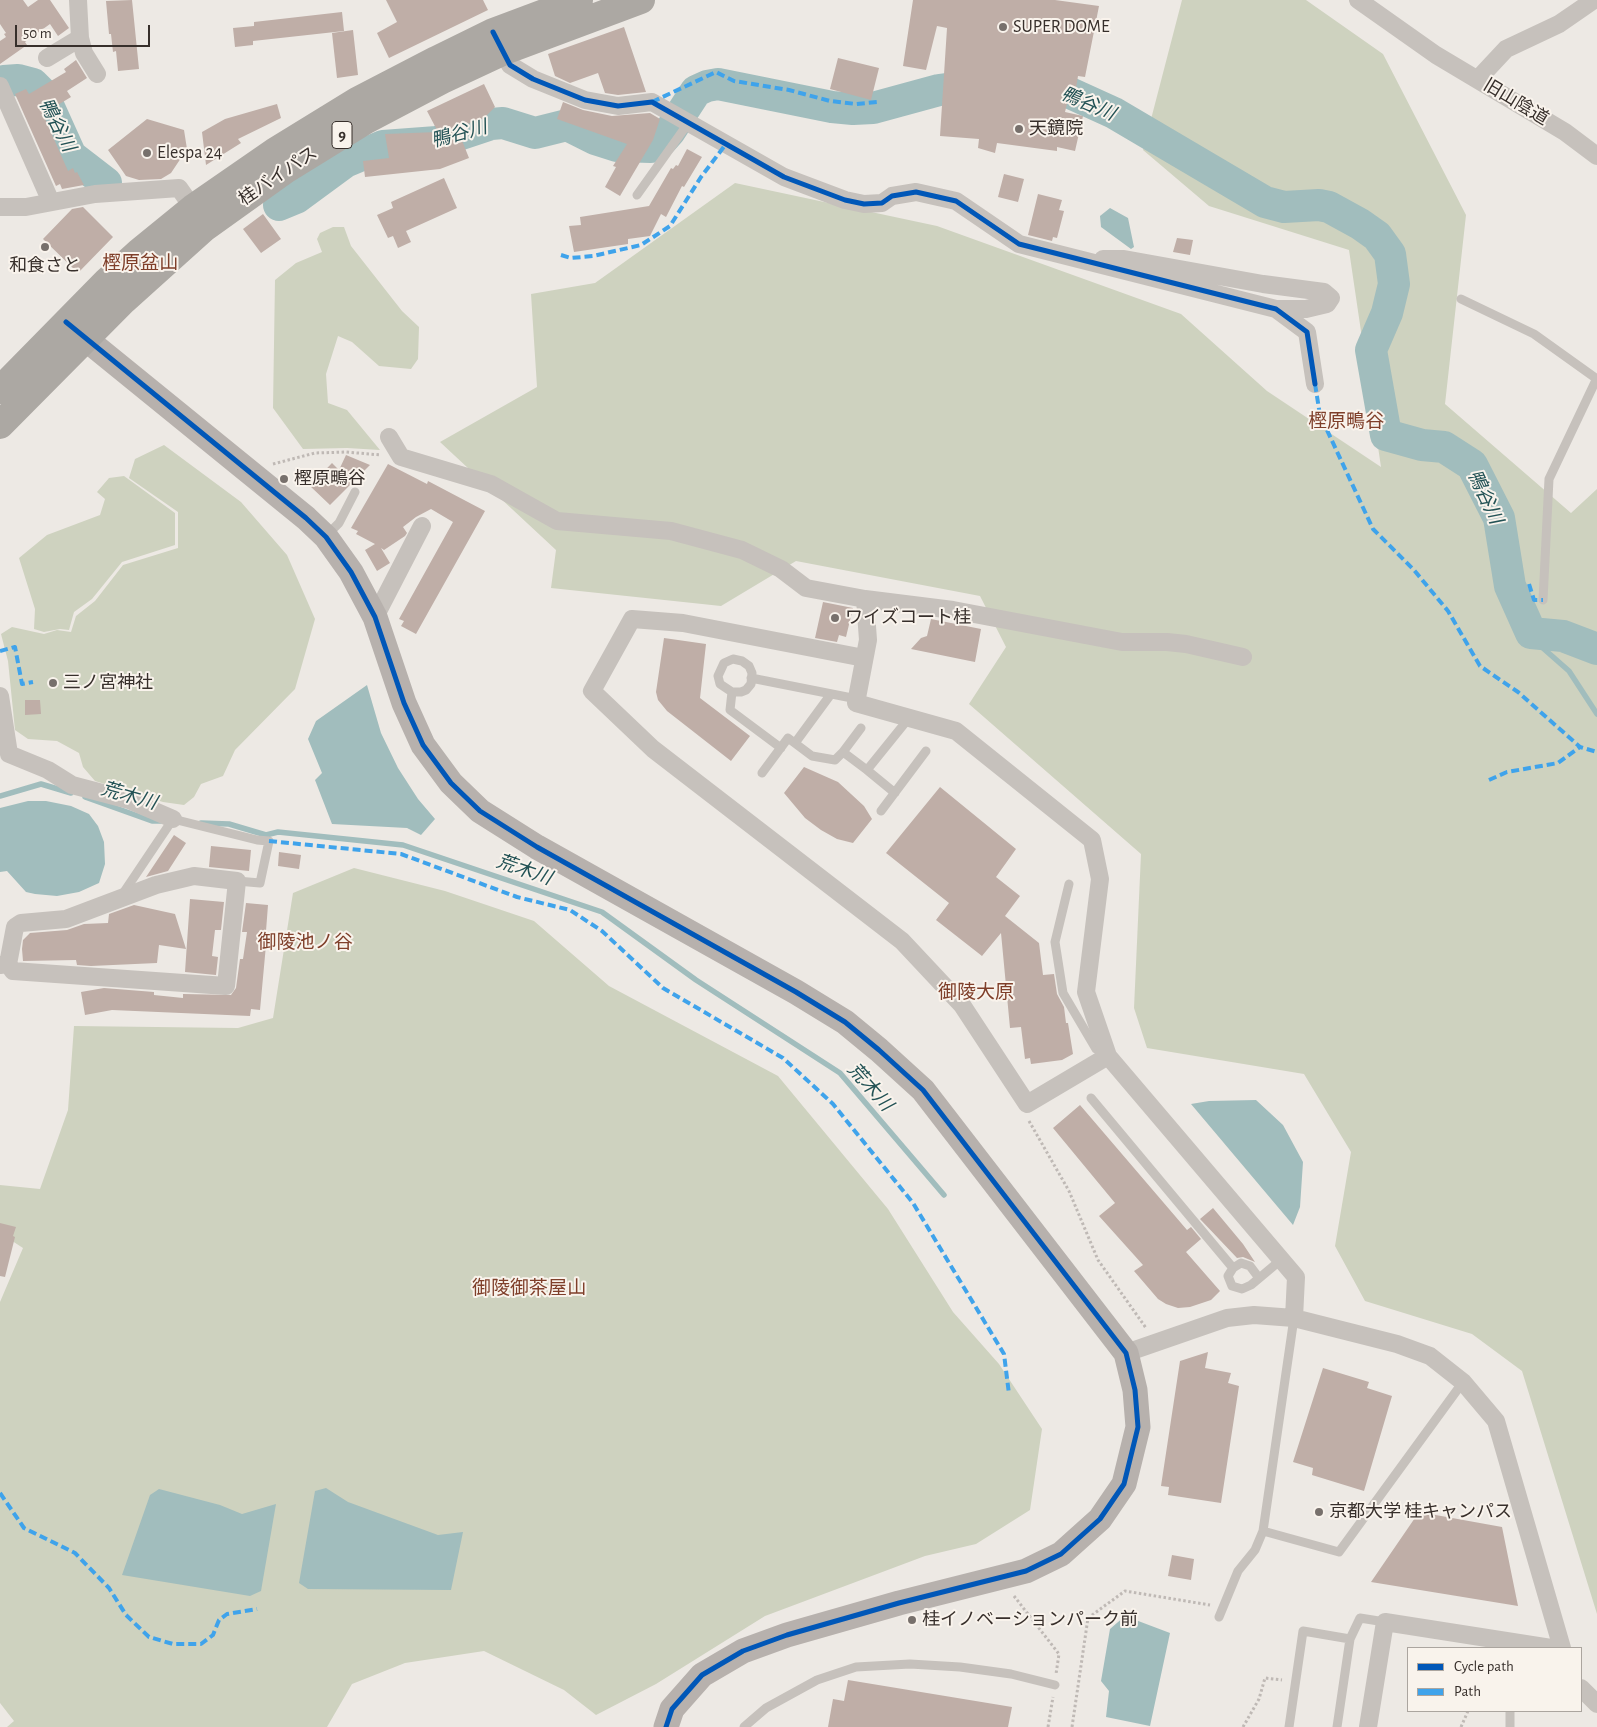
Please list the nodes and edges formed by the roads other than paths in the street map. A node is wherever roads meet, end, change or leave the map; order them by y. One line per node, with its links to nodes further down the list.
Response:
1 (78, 0): 6 (street)
2 (579, 0): 7 (highway, 桂バイパス / 9)
3 (641, 0): 7 (highway, 桂バイパス / 9)
4 (1358, 0): 10 (street)
5 (1594, 0): 10 (street, 旧山陰道)
6 (80, 38): 8 (street); 9 (street)
7 (498, 42): 12 (street); 17 (highway, 桂バイパス / 9); 22 (highway, 桂バイパス / 9)
8 (46, 58)
9 (97, 74)
10 (1478, 79): 13 (street, 旧山陰道)
11 (0, 86): 15 (street)
12 (683, 119): 14 (lane); 18 (street)
13 (1597, 156)
14 (637, 195)
15 (51, 202): 16 (street); 17 (street)
16 (0, 207)
17 (193, 208): 21 (highway, 桂バイパス / 9)
18 (1079, 260): 20 (street); 20 (street)
19 (1461, 298): 23 (lane)
20 (1276, 309): 24 (street)
21 (66, 322): 22 (street); 25 (highway, 桂バイパス / 9)
22 (88, 340): 26 (highway, 桂バイパス / 9); 30 (street)
23 (1597, 378): 32 (lane)
24 (1315, 384)
25 (0, 390)
26 (0, 425)
27 (390, 437): 31 (street)
28 (354, 492): 30 (lane)
29 (422, 526): 33 (street)
30 (326, 537): 33 (street)
31 (865, 598): 34 (street); 35 (street)
32 (1543, 600)
33 (376, 617): 62 (street)
34 (864, 658): 40 (street); 56 (street)
35 (1243, 658)
36 (751, 678): 37 (lane); 37 (lane); 38 (lane)
37 (732, 692): 44 (lane)
38 (831, 694): 40 (lane); 43 (lane)
39 (0, 696): 51 (street)
40 (857, 699): 41 (street)
41 (909, 718): 47 (lane); 56 (street)
42 (861, 728): 45 (lane)
43 (795, 743): 44 (lane); 45 (lane)
44 (781, 748): 48 (lane)
45 (843, 752): 47 (lane)
46 (926, 752): 49 (lane)
47 (867, 770): 49 (lane)
48 (762, 773)
49 (894, 793): 50 (lane)
50 (880, 811)
51 (173, 819): 52 (lane); 54 (lane)
52 (237, 881): 54 (street); 55 (street)
53 (1069, 884): 56 (lane)
54 (119, 900): 55 (street)
55 (4, 965)
56 (1108, 1056): 58 (street)
57 (1091, 1098): 59 (lane)
58 (1282, 1260): 60 (lane); 61 (street)
59 (1233, 1268): 60 (lane); 60 (lane)
60 (1260, 1278)
61 (1294, 1318): 62 (street); 63 (street); 64 (lane)
62 (1126, 1353): 74 (street)
63 (1463, 1382): 64 (lane); 69 (street)
64 (1263, 1531): 65 (lane)
65 (1219, 1617)
66 (1385, 1622): 67 (lane); 68 (street); 78 (street)
67 (1350, 1639): 76 (lane); 77 (lane)
68 (1545, 1647)
69 (1562, 1647)
70 (1055, 1685): 75 (lane)
71 (1582, 1689): 72 (street)
72 (1597, 1704)
73 (1510, 1712): 79 (lane)
74 (666, 1727)
75 (744, 1727)
76 (1289, 1727)
77 (1337, 1727)
78 (1368, 1727)
79 (1510, 1727)

